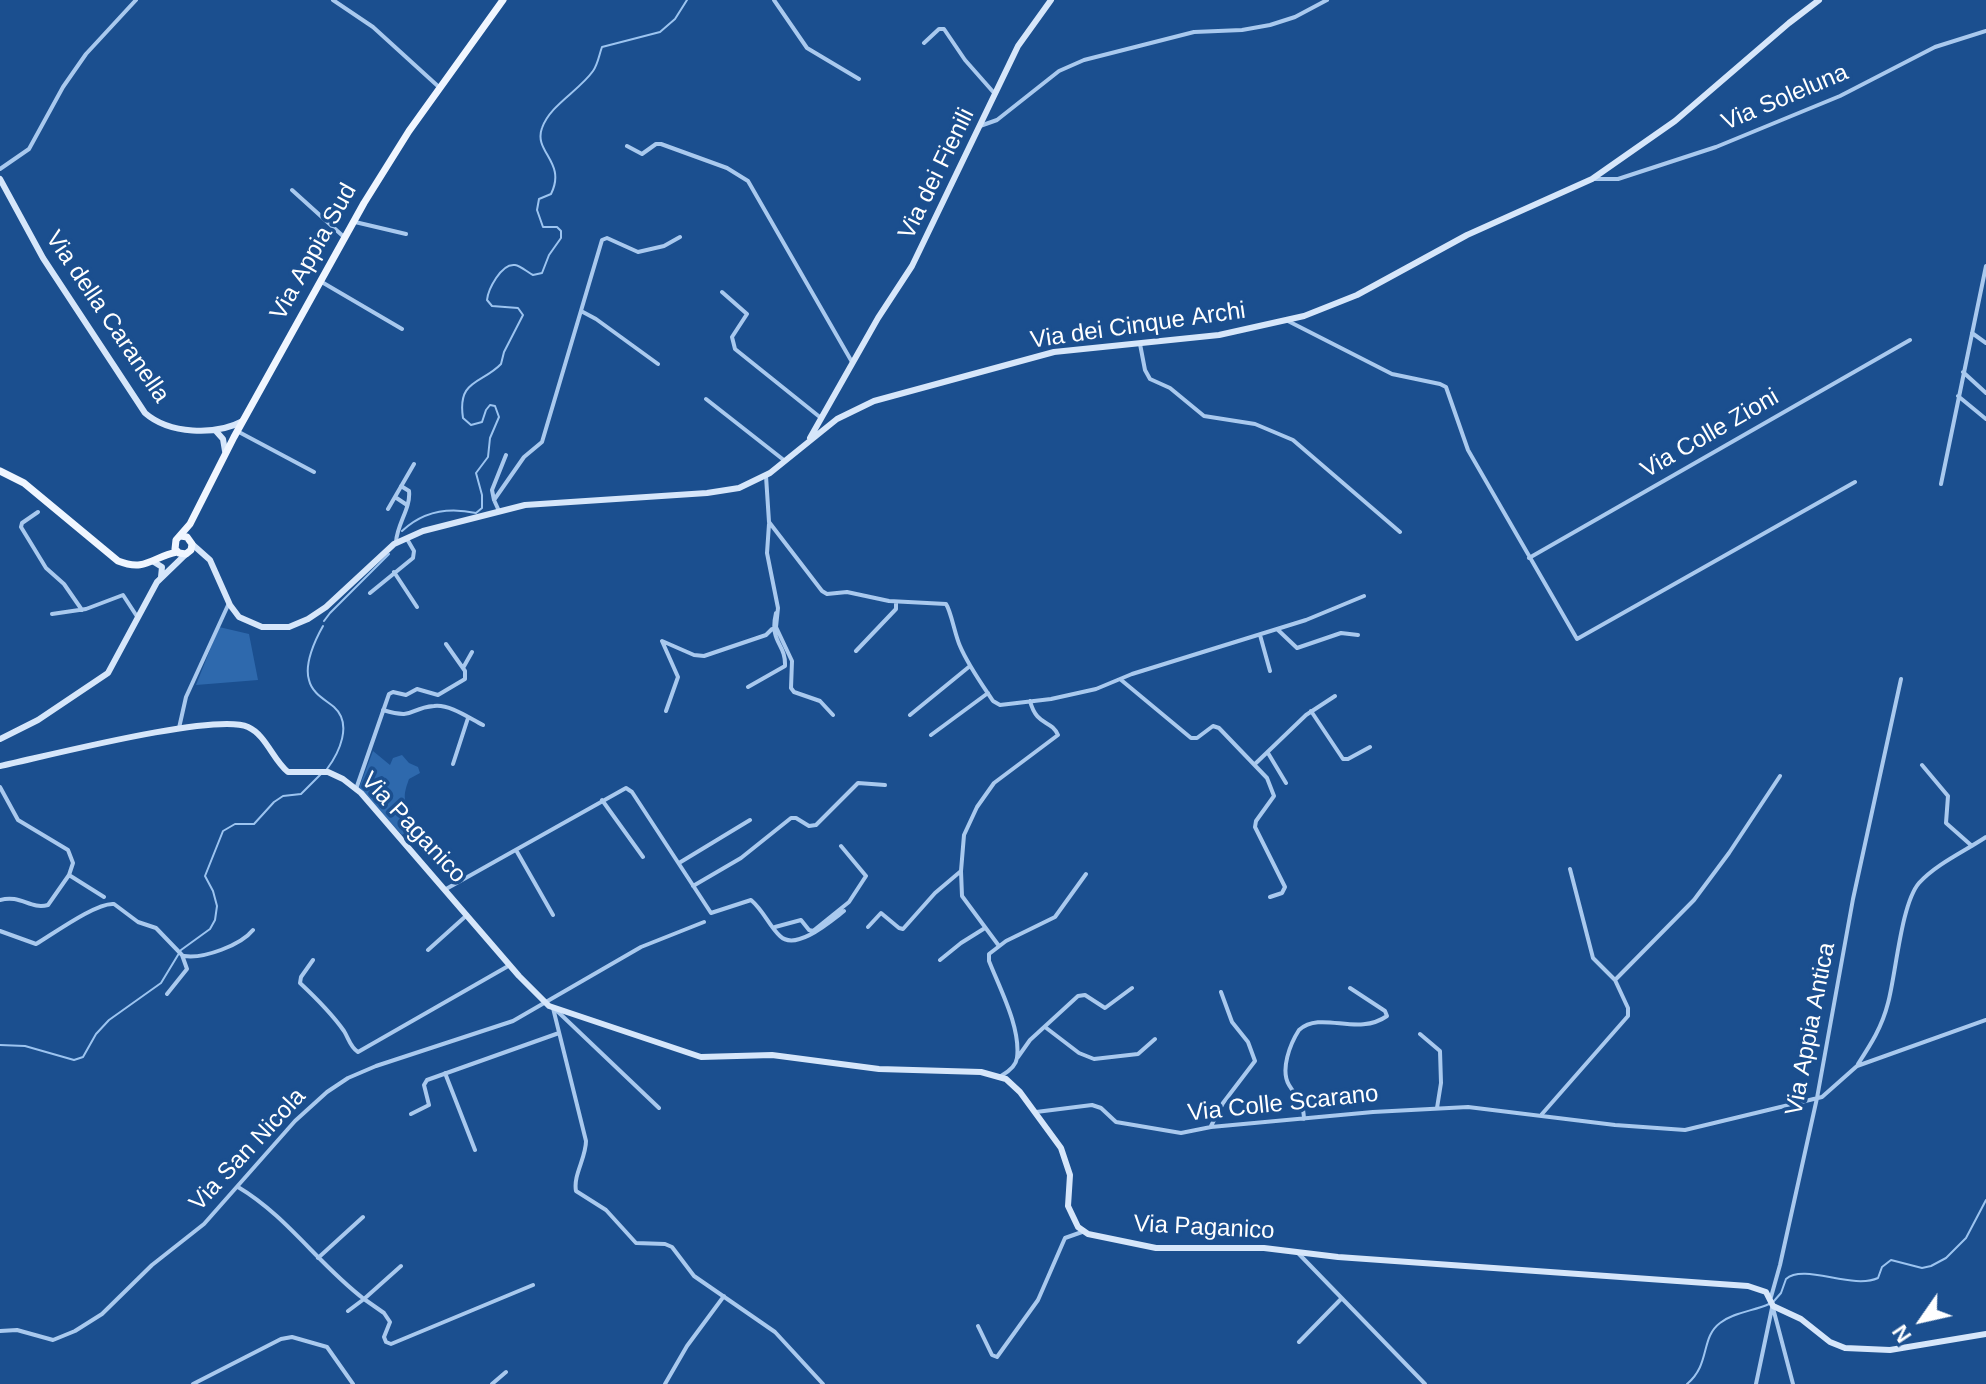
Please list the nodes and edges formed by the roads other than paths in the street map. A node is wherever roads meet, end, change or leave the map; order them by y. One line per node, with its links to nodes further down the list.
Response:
1 (136, 0): 15 (street)
2 (333, 0): 11 (street)
3 (503, 0): 11 (main road, Via Appia Sud)
4 (774, 0): 10 (street)
5 (1051, 0): 12 (street, Via dei Fienili)
6 (1327, 0): 13 (street)
7 (1819, 0): 17 (street, Via dei Cinque Archi)
8 (1986, 31): 17 (street, Via Soleluna)
9 (924, 43): 12 (street)
10 (859, 79)
11 (440, 88): 19 (main road, Via Appia Sud)
12 (995, 94): 13 (street, Via dei Fienili)
13 (980, 126): 33 (street, Via dei Fienili)
14 (627, 146): 33 (street)
15 (0, 169)
16 (0, 179): 42 (street, Via della Caranella)
17 (1592, 179): 27 (street, Via dei Cinque Archi)
18 (292, 190): 21 (street)
19 (353, 222): 20 (street); 21 (main road, Via Appia Sud)
20 (406, 234)
21 (344, 237): 24 (main road, Via Appia Sud)
22 (680, 237): 26 (street)
23 (1986, 266): 29 (street)
24 (320, 281): 28 (street); 41 (main road, Via Appia Sud)
25 (722, 292): 39 (street)
26 (581, 311): 34 (street); 56 (street)
27 (1288, 321): 31 (street, Via dei Cinque Archi); 66 (street)
28 (402, 329)
29 (1972, 333): 32 (street); 35 (street)
30 (1910, 340): 66 (street, Via Colle Zioni)
31 (1140, 341): 44 (street, Via dei Cinque Archi); 62 (street)
32 (1986, 343)
33 (852, 362): 39 (street, Via dei Fienili)
34 (658, 364)
35 (1963, 372): 36 (street); 37 (street)
36 (1986, 393)
37 (1958, 396): 40 (street); 53 (street)
38 (706, 399): 47 (street)
39 (821, 418): 44 (street, Via dei Fienili)
40 (1986, 419)
41 (243, 421): 42 (street, Via della Caranella); 43 (main road, Via Appia Sud)
42 (215, 430): 43 (street, Via della Caranella); 45 (street)
43 (236, 434): 45 (main road, Via Appia Sud); 50 (street)
44 (808, 442): 47 (street, Via dei Cinque Archi)
45 (225, 453): 65 (main road, Via Appia Sud)
46 (506, 455): 56 (street)
47 (785, 461): 51 (street, Via dei Cinque Archi)
48 (414, 464): 54 (street)
49 (0, 471): 67 (main road)
50 (314, 472)
51 (766, 476): 59 (street, Via dei Cinque Archi); 61 (street)
52 (1855, 482): 66 (street)
53 (1941, 484)
54 (401, 486): 55 (street); 57 (street)
55 (395, 497): 57 (street); 58 (street)
56 (494, 500): 59 (street)
57 (407, 505): 64 (street)
58 (388, 509)
59 (499, 511): 63 (street, Via dei Cinque Archi)
60 (38, 512): 76 (street)
61 (769, 522): 72 (street); 74 (street)
62 (1400, 532)
63 (405, 537): 64 (street, Via dei Cinque Archi); 68 (street)
64 (396, 542): 73 (street, Via dei Cinque Archi)
65 (184, 546): 67 (main road); 69 (street); 73 (street, Via dei Cinque Archi)
66 (1529, 558)
67 (158, 559): 69 (street)
68 (394, 572): 70 (street); 75 (street)
69 (160, 579): 78 (street)
70 (370, 593)
71 (1364, 596): 80 (street)
72 (896, 602): 84 (street); 86 (street)
73 (229, 603): 102 (street)
74 (777, 603): 79 (street); 98 (street)
75 (417, 607)
76 (82, 610): 77 (street); 78 (street)
77 (52, 614)
78 (138, 618): 104 (street)
79 (772, 629): 91 (street); 96 (street)
80 (1277, 629): 81 (street); 82 (street)
81 (1260, 635): 88 (street); 89 (street)
82 (1358, 635)
83 (446, 644): 87 (street)
84 (856, 651)
85 (472, 652): 87 (street)
86 (970, 666): 92 (street); 99 (street)
87 (463, 668): 95 (street)
88 (1270, 671)
89 (1120, 679): 94 (street); 108 (street)
90 (1901, 679): 164 (street, Via Appia Antica)
91 (748, 687)
92 (988, 693): 94 (street); 103 (street)
93 (1335, 696): 97 (street)
94 (1030, 701): 125 (street)
95 (383, 710): 100 (street); 115 (street)
96 (666, 711)
97 (1311, 711): 105 (street); 106 (street)
98 (833, 715)
99 (910, 715)
100 (468, 718): 101 (street); 107 (street)
101 (483, 725)
102 (179, 728): 110 (street, Via Paganico); 115 (street, Via Paganico)
103 (931, 735)
104 (0, 739)
105 (1370, 747)
106 (1268, 753): 108 (street); 112 (street)
107 (453, 764)
108 (1255, 764): 131 (street)
109 (1922, 765): 120 (street)
110 (0, 766)
111 (1780, 776): 148 (street)
112 (1286, 783)
113 (885, 785): 128 (street)
114 (0, 787): 127 (street)
115 (356, 789): 129 (street, Via Paganico)
116 (602, 800): 121 (street); 122 (street); 123 (street)
117 (750, 820): 123 (street)
118 (1986, 837): 120 (street)
119 (841, 846): 137 (street)
120 (1972, 846): 161 (street)
121 (516, 850): 129 (street); 135 (street)
122 (643, 857)
123 (679, 863): 128 (street)
124 (1570, 869): 148 (street)
125 (961, 871): 138 (street); 139 (street)
126 (1086, 874): 142 (street)
127 (69, 875): 130 (street); 132 (street)
128 (693, 886): 137 (street)
129 (446, 889): 134 (street, Via Paganico)
130 (104, 897)
131 (1270, 897)
132 (0, 900)
133 (844, 911): 137 (street)
134 (467, 915): 143 (street); 147 (street, Via Paganico)
135 (553, 915)
136 (704, 922): 153 (street)
137 (775, 927)
138 (868, 927)
139 (985, 928): 142 (street); 146 (street)
140 (253, 930): 144 (street)
141 (0, 931): 144 (street)
142 (999, 946): 160 (street)
143 (428, 950)
144 (182, 955): 152 (street)
145 (313, 960): 147 (street)
146 (940, 960)
147 (510, 965): 153 (street, Via Paganico)
148 (1615, 980): 169 (street)
149 (1132, 988): 156 (street)
150 (1350, 988): 170 (street)
151 (1221, 992): 171 (street)
152 (167, 994)
153 (543, 1002): 154 (street, Via Paganico); 173 (street, Via San Nicola)
154 (553, 1008): 157 (street); 163 (street, Via Paganico); 165 (street, Via Paganico)
155 (1986, 1020): 161 (street)
156 (1045, 1027): 159 (street); 160 (street)
157 (559, 1033): 162 (street); 180 (street)
158 (1420, 1034): 166 (street)
159 (1155, 1039)
160 (1017, 1059): 163 (street)
161 (1857, 1066): 164 (street)
162 (445, 1073): 168 (street); 172 (street)
163 (1001, 1076): 167 (street)
164 (1817, 1098): 169 (street, Via Colle Scarano); 181 (street, Via Appia Antica)
165 (659, 1108)
166 (1437, 1108): 169 (street, Via Colle Scarano); 170 (street, Via Colle Scarano)
167 (1036, 1112): 171 (street, Via Colle Scarano); 175 (street)
168 (411, 1114)
169 (1542, 1114)
170 (1304, 1119): 171 (street, Via Colle Scarano)
171 (1211, 1127)
172 (475, 1150)
173 (238, 1187): 177 (street); 189 (street, Via San Nicola)
174 (363, 1217): 177 (street)
175 (1083, 1232): 176 (street, Via Paganico); 188 (street)
176 (1298, 1253): 181 (street, Via Paganico); 183 (street)
177 (318, 1258): 182 (street)
178 (401, 1266): 182 (street)
179 (533, 1285): 182 (street)
180 (724, 1296): 196 (street); 197 (street)
181 (1771, 1297): 184 (street, Via Appia Antica)
182 (364, 1299): 185 (street)
183 (1341, 1299): 191 (street); 198 (street)
184 (1772, 1305): 186 (street, Via Appia Antica); 187 (street); 190 (street)
185 (348, 1311)
186 (1768, 1321): 187 (street); 199 (street, Via Appia Antica)
187 (1776, 1321): 200 (street)
188 (978, 1326)
189 (0, 1331)
190 (1986, 1334)
191 (1299, 1342)
192 (506, 1372): 195 (street)
193 (193, 1384): 194 (street)
194 (353, 1384)
195 (492, 1384)
196 (665, 1384)
197 (823, 1384)
198 (1425, 1384)
199 (1756, 1384)
200 (1793, 1384)

